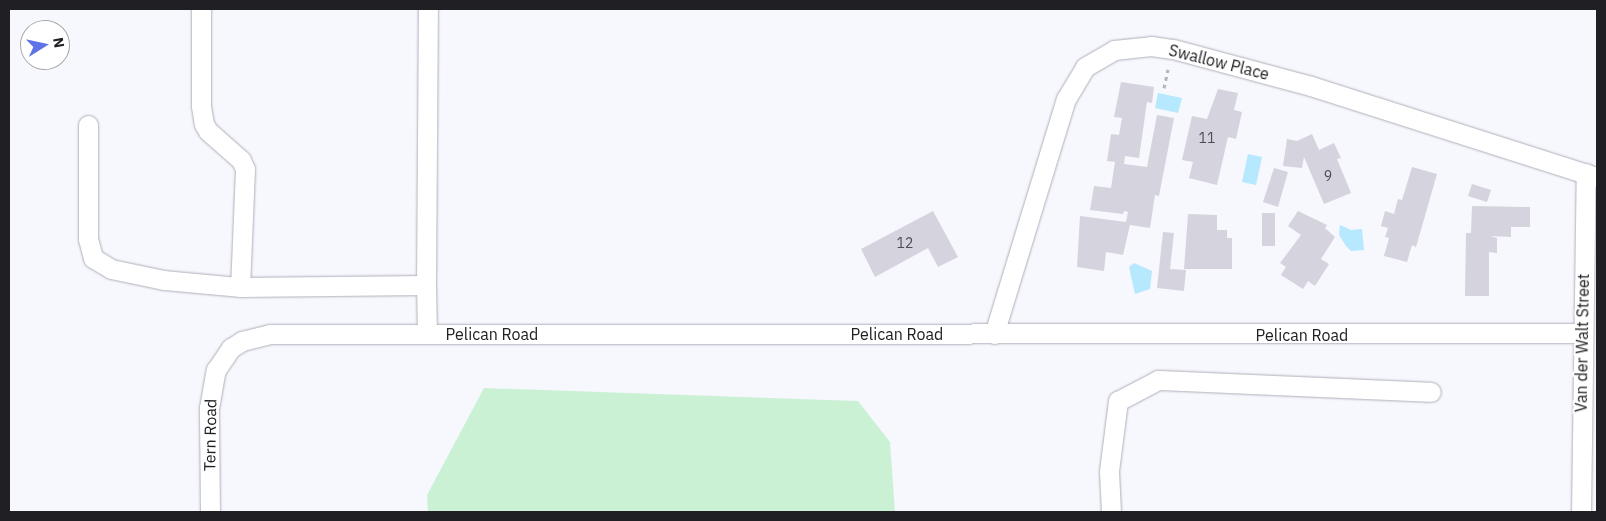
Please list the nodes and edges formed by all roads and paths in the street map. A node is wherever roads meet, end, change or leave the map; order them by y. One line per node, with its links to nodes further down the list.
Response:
1 (200, 9): 6 (street)
2 (428, 9): 5 (street)
3 (88, 124): 6 (street)
4 (1591, 175): 8 (street, Swallow Place); 9 (street, Van der Walt Street)
5 (426, 285): 6 (street); 7 (street)
6 (240, 287)
7 (427, 334): 8 (street, Pelican Road); 10 (street, Pelican Road)
8 (994, 334): 9 (street, Pelican Road)
9 (1581, 334): 14 (street, Van der Walt Street)
10 (222, 359): 12 (street, Tern Road)
11 (1431, 392): 13 (street)
12 (210, 512)
13 (1111, 512)
14 (1581, 512)

